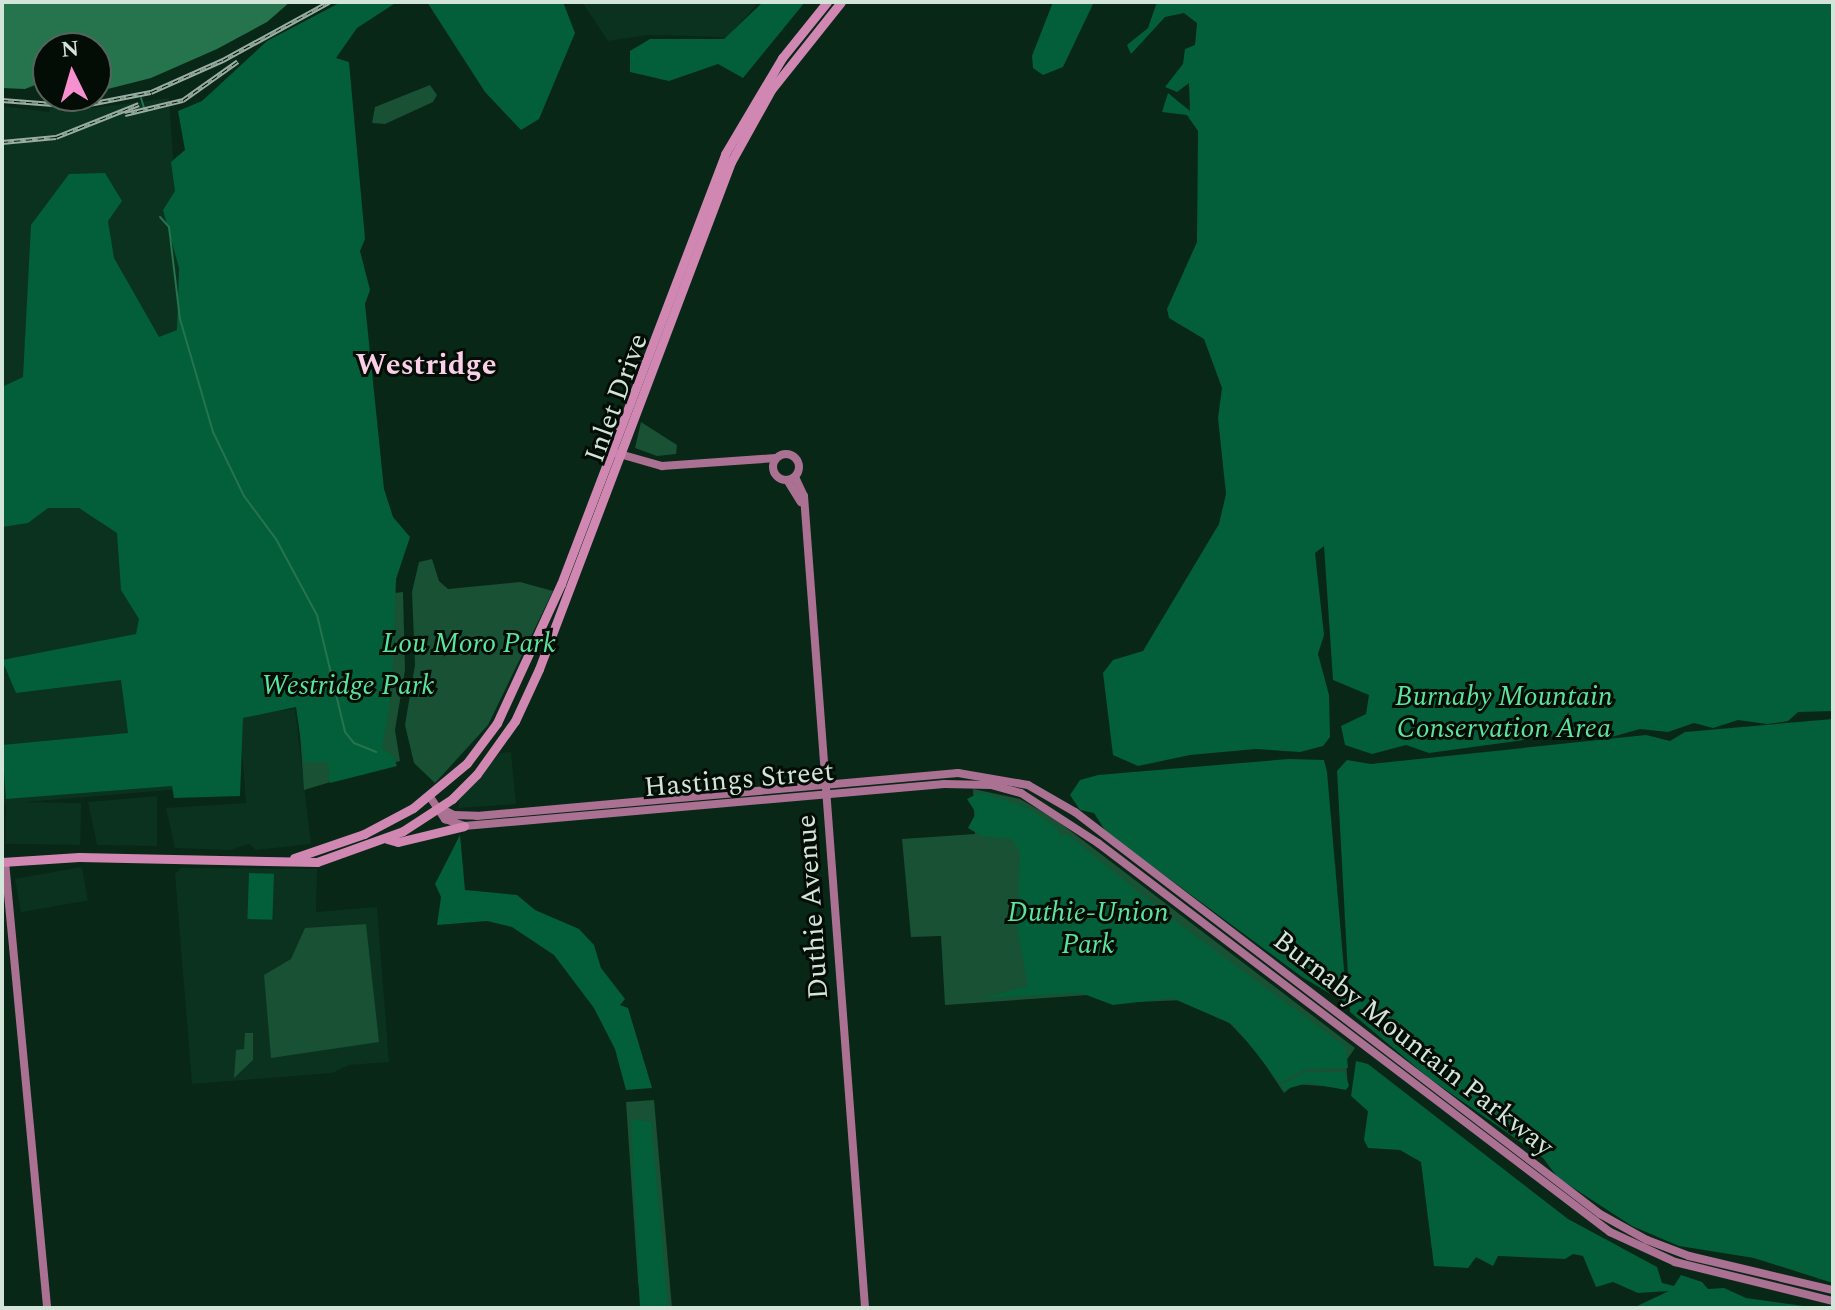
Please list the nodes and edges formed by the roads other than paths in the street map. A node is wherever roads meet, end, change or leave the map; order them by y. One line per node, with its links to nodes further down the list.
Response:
1 (827, 2): 3 (main road, Inlet Drive)
2 (841, 2): 3 (main road, Inlet Drive)
3 (616, 453): 4 (main road); 9 (main road, Inlet Drive); 11 (main road, Inlet Drive)
4 (774, 461): 5 (main road); 5 (main road)
5 (791, 478): 7 (main road, Duthie Avenue)
6 (994, 775): 7 (main road, Hastings Street); 10 (main road, Burnaby Mountain Parkway)
7 (825, 784): 8 (main road, Duthie Avenue); 11 (main road, Hastings Street)
8 (826, 795): 12 (main road, Hastings Street); 13 (main road, Hastings Street); 20 (main road, Duthie Avenue)
9 (430, 797): 11 (main road); 15 (main road)
10 (1060, 801): 12 (main road); 17 (main road, Burnaby Mountain Parkway)
11 (438, 807): 13 (main road); 14 (main road)
12 (1049, 807): 18 (main road, Burnaby Mountain Parkway)
13 (464, 826): 14 (main road)
14 (387, 839): 15 (main road)
15 (294, 858): 16 (main road)
16 (3, 862): 19 (main road)
17 (1833, 1290)
18 (1833, 1301)
19 (47, 1308)
20 (865, 1308)

